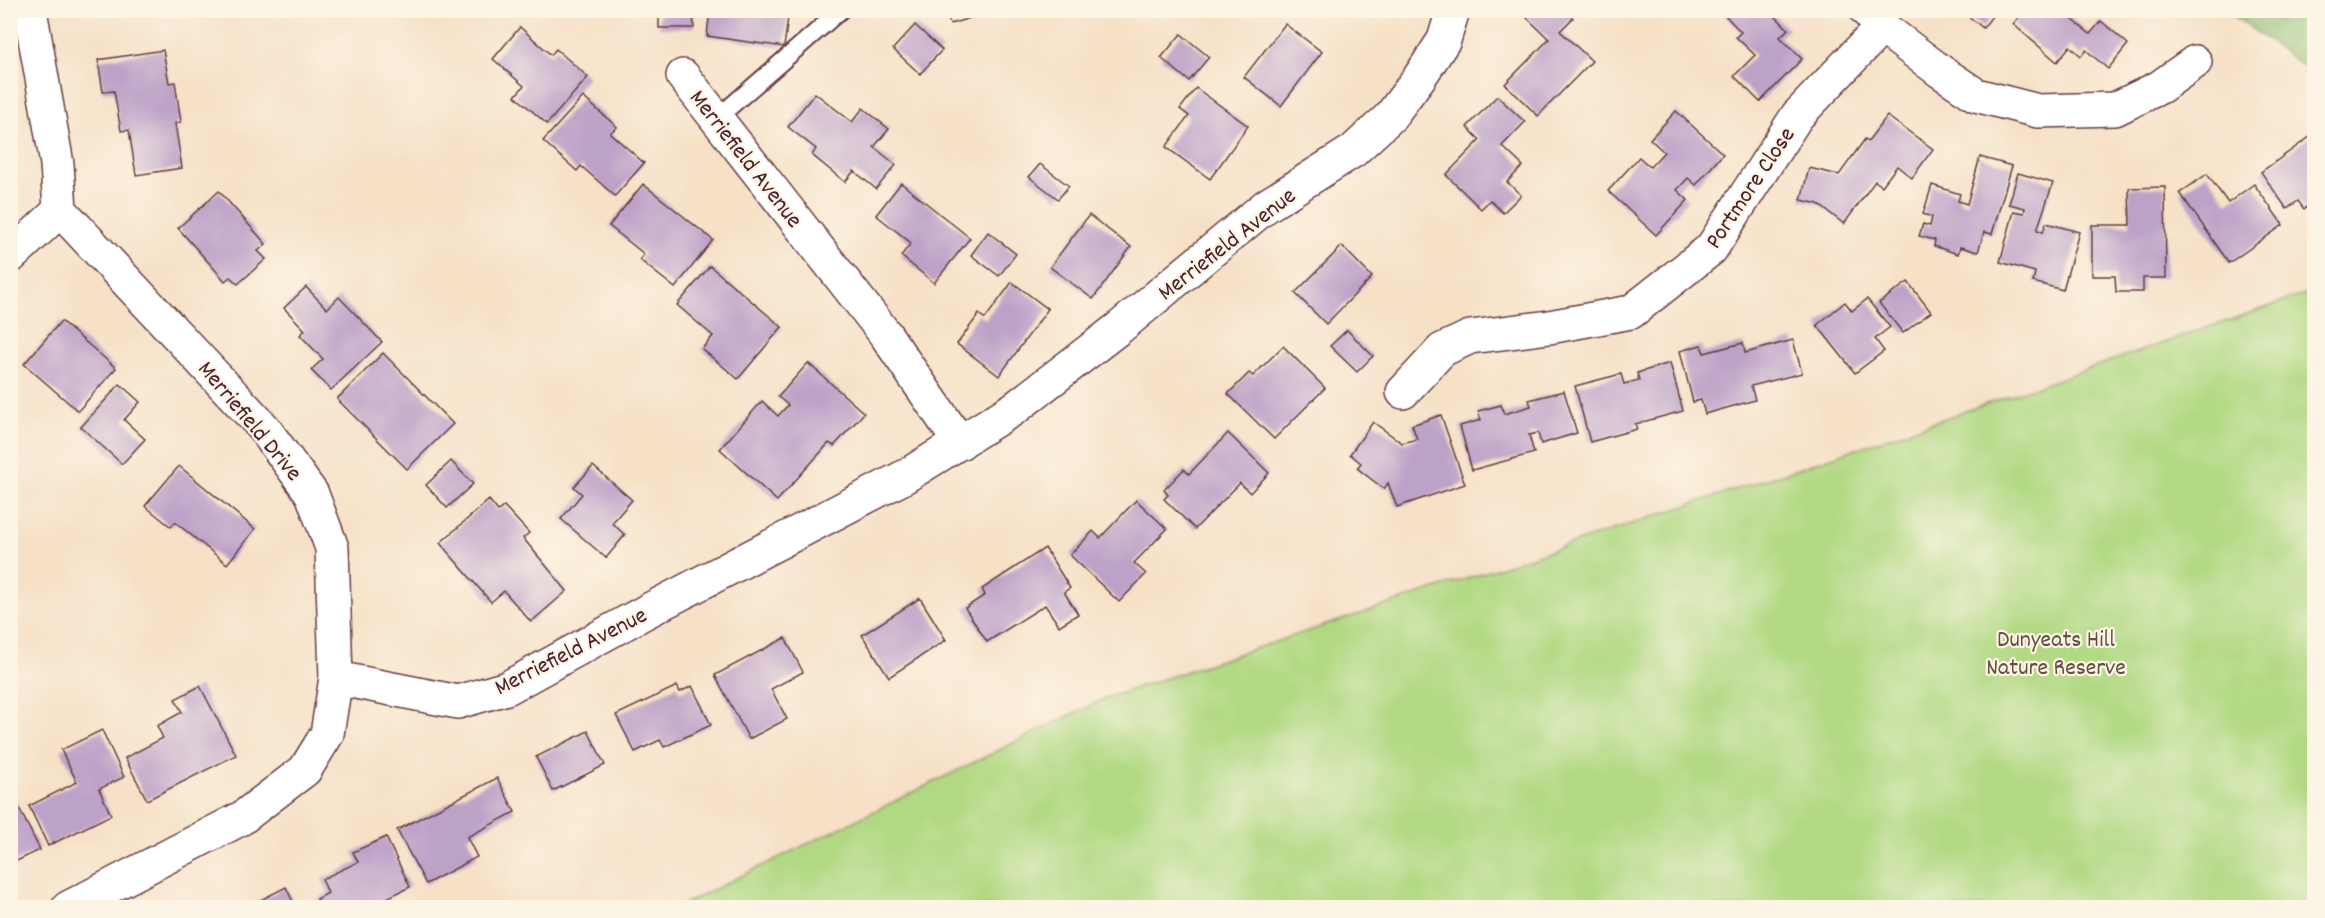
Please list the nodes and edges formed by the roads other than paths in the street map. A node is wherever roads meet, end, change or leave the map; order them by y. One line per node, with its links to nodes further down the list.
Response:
1 (30, 10): 8 (street)
2 (841, 10): 7 (lane)
3 (1454, 10): 11 (street, Merriefield Avenue)
4 (1874, 19): 5 (street, Portmore Close); 10 (street, Portmore Close)
5 (2195, 63)
6 (683, 76): 7 (street, Merriefield Avenue)
7 (716, 119): 11 (street, Merriefield Avenue)
8 (60, 210): 9 (street); 12 (street, Merriefield Drive)
9 (10, 257)
10 (1402, 392)
11 (960, 443): 12 (street, Merriefield Avenue)
12 (336, 678): 13 (street)
13 (68, 908)

